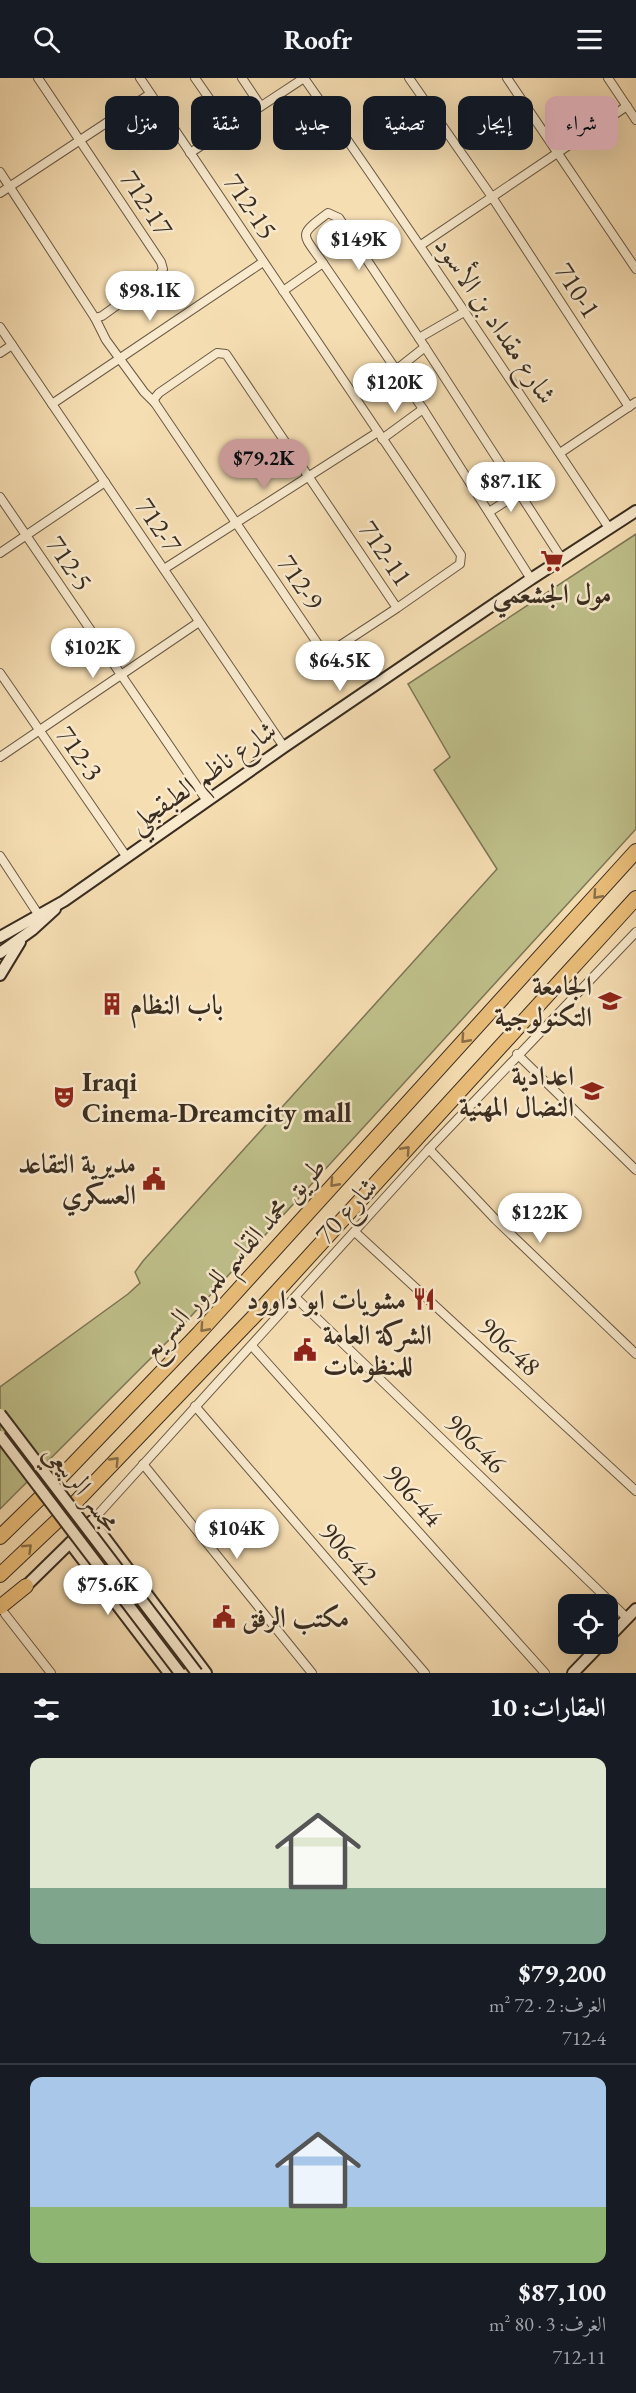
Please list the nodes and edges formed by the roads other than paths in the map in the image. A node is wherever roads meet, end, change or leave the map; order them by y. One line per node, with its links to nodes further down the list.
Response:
1 (38, 78): 15 (street)
2 (140, 78): 9 (street, 712-15)
3 (195, 78): 10 (street)
4 (242, 78): 11 (street)
5 (304, 78): 12 (street); 23 (street, شارع مقداد بن الأسود)
6 (409, 78): 22 (street, 710-1)
7 (507, 78): 18 (street)
8 (608, 78): 13 (street)
9 (150, 94): 15 (street); 17 (street, 712-15)
10 (207, 96)
11 (254, 96)
12 (261, 104)
13 (627, 106): 14 (street); 18 (street)
14 (636, 120)
15 (80, 140): 20 (street); 29 (street, 712-17)
16 (194, 150): 17 (street)
17 (190, 153): 24 (street, 712-15)
18 (558, 153): 22 (street); 26 (street)
19 (0, 172): 20 (street)
20 (10, 187): 21 (street); 29 (street)
21 (0, 193)
22 (492, 197): 23 (street); 39 (street, 710-1)
23 (421, 245): 28 (street, شارع مقداد بن الأسود)
24 (263, 262): 27 (street, 712-15); 35 (street)
25 (323, 263): 27 (street); 31 (street); 36 (street)
26 (636, 269)
27 (283, 291): 41 (street, 712-15)
28 (464, 312): 31 (street); 42 (street, شارع مقداد بن الأسود)
29 (95, 318): 35 (street, 712-9)
30 (0, 327): 32 (street, 712-7)
31 (419, 338): 33 (street)
32 (12, 345): 34 (street); 38 (street, 712-7)
33 (425, 347): 36 (street); 45 (street)
34 (0, 353)
35 (121, 357): 37 (street, 712-9); 38 (street)
36 (396, 370): 40 (street)
37 (155, 403): 43 (street, 712-11); 49 (street, 712-9)
38 (52, 404): 44 (street, 712-7)
39 (633, 404): 42 (street)
40 (423, 409): 41 (street); 48 (street)
41 (380, 435): 43 (street); 56 (street, 712-11)
42 (560, 453): 50 (street, شارع مقداد بن الأسود)
43 (309, 476): 49 (street); 56 (street, 712-11)
44 (105, 482): 51 (street); 54 (street, 712-7)
45 (519, 493): 48 (street); 53 (street)
46 (0, 496): 51 (street, 712-5)
47 (636, 511): 50 (main road, شارع ناظم الطبقجلي)
48 (489, 512): 55 (street)
49 (236, 523): 54 (street); 56 (street, 712-9)
50 (609, 528): 53 (main road, شارع ناظم الطبقجلي)
51 (26, 535): 52 (street); 59 (street, 712-5)
52 (0, 553)
53 (562, 559): 55 (main road, شارع ناظم الطبقجلي)
54 (164, 569): 57 (street, 712-7)
55 (531, 579): 61 (main road, شارع ناظم الطبقجلي)
56 (397, 608)
57 (200, 622): 59 (street); 61 (street, 712-7)
58 (0, 673): 60 (street, 712-3)
59 (121, 675): 60 (street); 63 (street, 712-5)
60 (39, 730): 62 (street); 66 (street, 712-3)
61 (284, 747): 63 (main road, شارع ناظم الطبقجلي)
62 (0, 757)
63 (207, 801): 66 (main road, شارع ناظم الطبقجلي)
64 (636, 851): 85 (highway, طريق محمد القاسم للمرور السريع, one-way to 85)
65 (0, 856): 68 (street)
66 (126, 856): 68 (main road, شارع ناظم الطبقجلي)
67 (636, 898): 88 (highway, طريق محمد القاسم للمرور السريع, one-way to 67)
68 (41, 918): 70 (main road, شارع ناظم الطبقجلي); 71 (main road, شارع ناظم الطبقجلي)
69 (636, 932): 74 (street, شارع 70)
70 (0, 937)
71 (23, 937): 72 (main road, شارع ناظم الطبقجلي); 73 (main road)
72 (0, 953)
73 (0, 975)
74 (517, 1054): 75 (street, شارع 70); 76 (street)
75 (429, 1149): 77 (street, شارع 70); 80 (street)
76 (636, 1170)
77 (355, 1232): 78 (street, شارع 70); 86 (street, 906-48)
78 (295, 1297): 79 (street, شارع 70); 96 (street, 906-46)
79 (252, 1346): 81 (street, شارع 70); 106 (street, 906-44)
80 (636, 1354)
81 (195, 1406): 84 (street, شارع 70); 105 (street, 906-42)
82 (0, 1414): 102 (main road, مجسر الربيعي, bridge)
83 (0, 1436): 101 (main road, مجسر الربيعي, bridge)
84 (143, 1464): 90 (street, شارع 70); 104 (street)
85 (57, 1481)
86 (636, 1491)
87 (40, 1498): 91 (highway)
88 (74, 1504)
89 (57, 1521): 92 (highway, one-way to 89)
90 (90, 1523): 103 (main road)
91 (0, 1537)
92 (0, 1575)
93 (26, 1586): 95 (highway); 100 (main road)
94 (636, 1609): 96 (main road)
95 (2, 1614): 99 (street)
96 (627, 1618): 97 (main road)
97 (618, 1627)
98 (592, 1654): 107 (main road)
99 (51, 1673)
100 (169, 1673)
101 (180, 1673)
102 (197, 1673)
103 (206, 1673)
104 (312, 1673)
105 (425, 1673)
106 (545, 1673)
107 (573, 1673)

